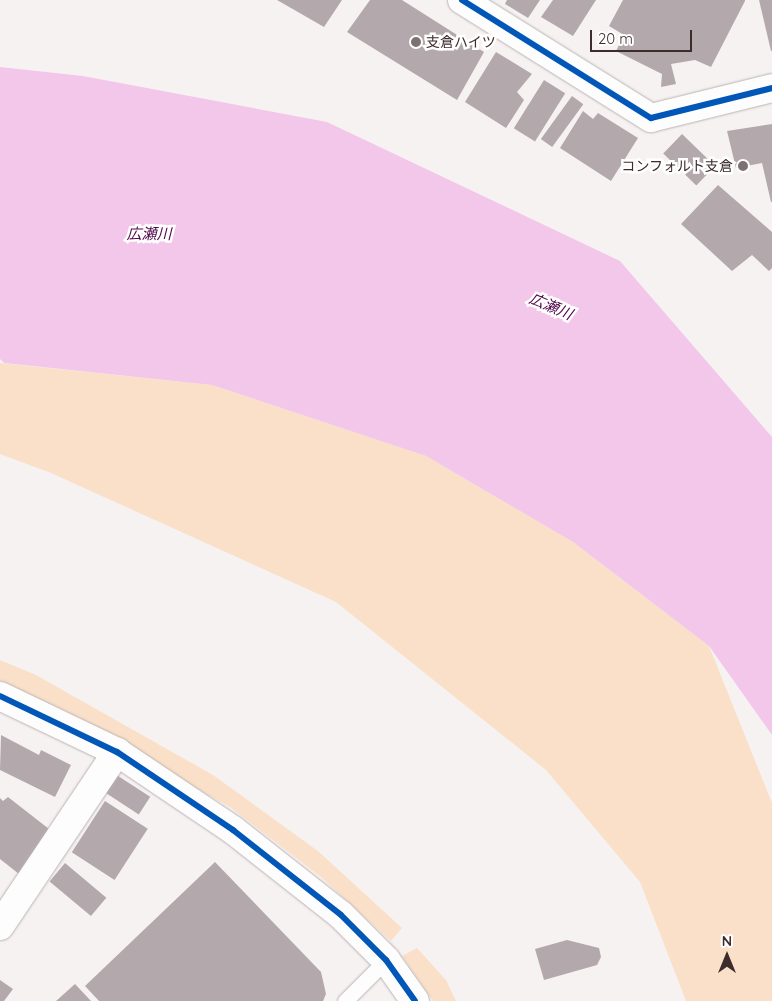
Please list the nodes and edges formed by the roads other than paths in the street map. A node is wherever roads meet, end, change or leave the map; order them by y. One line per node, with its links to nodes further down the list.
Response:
1 (462, 0): 2 (street)
2 (772, 88)
3 (0, 696): 4 (street)
4 (117, 752): 5 (street); 6 (street)
5 (0, 926)
6 (386, 960): 7 (lane); 8 (street)
7 (345, 1001)
8 (415, 1001)

